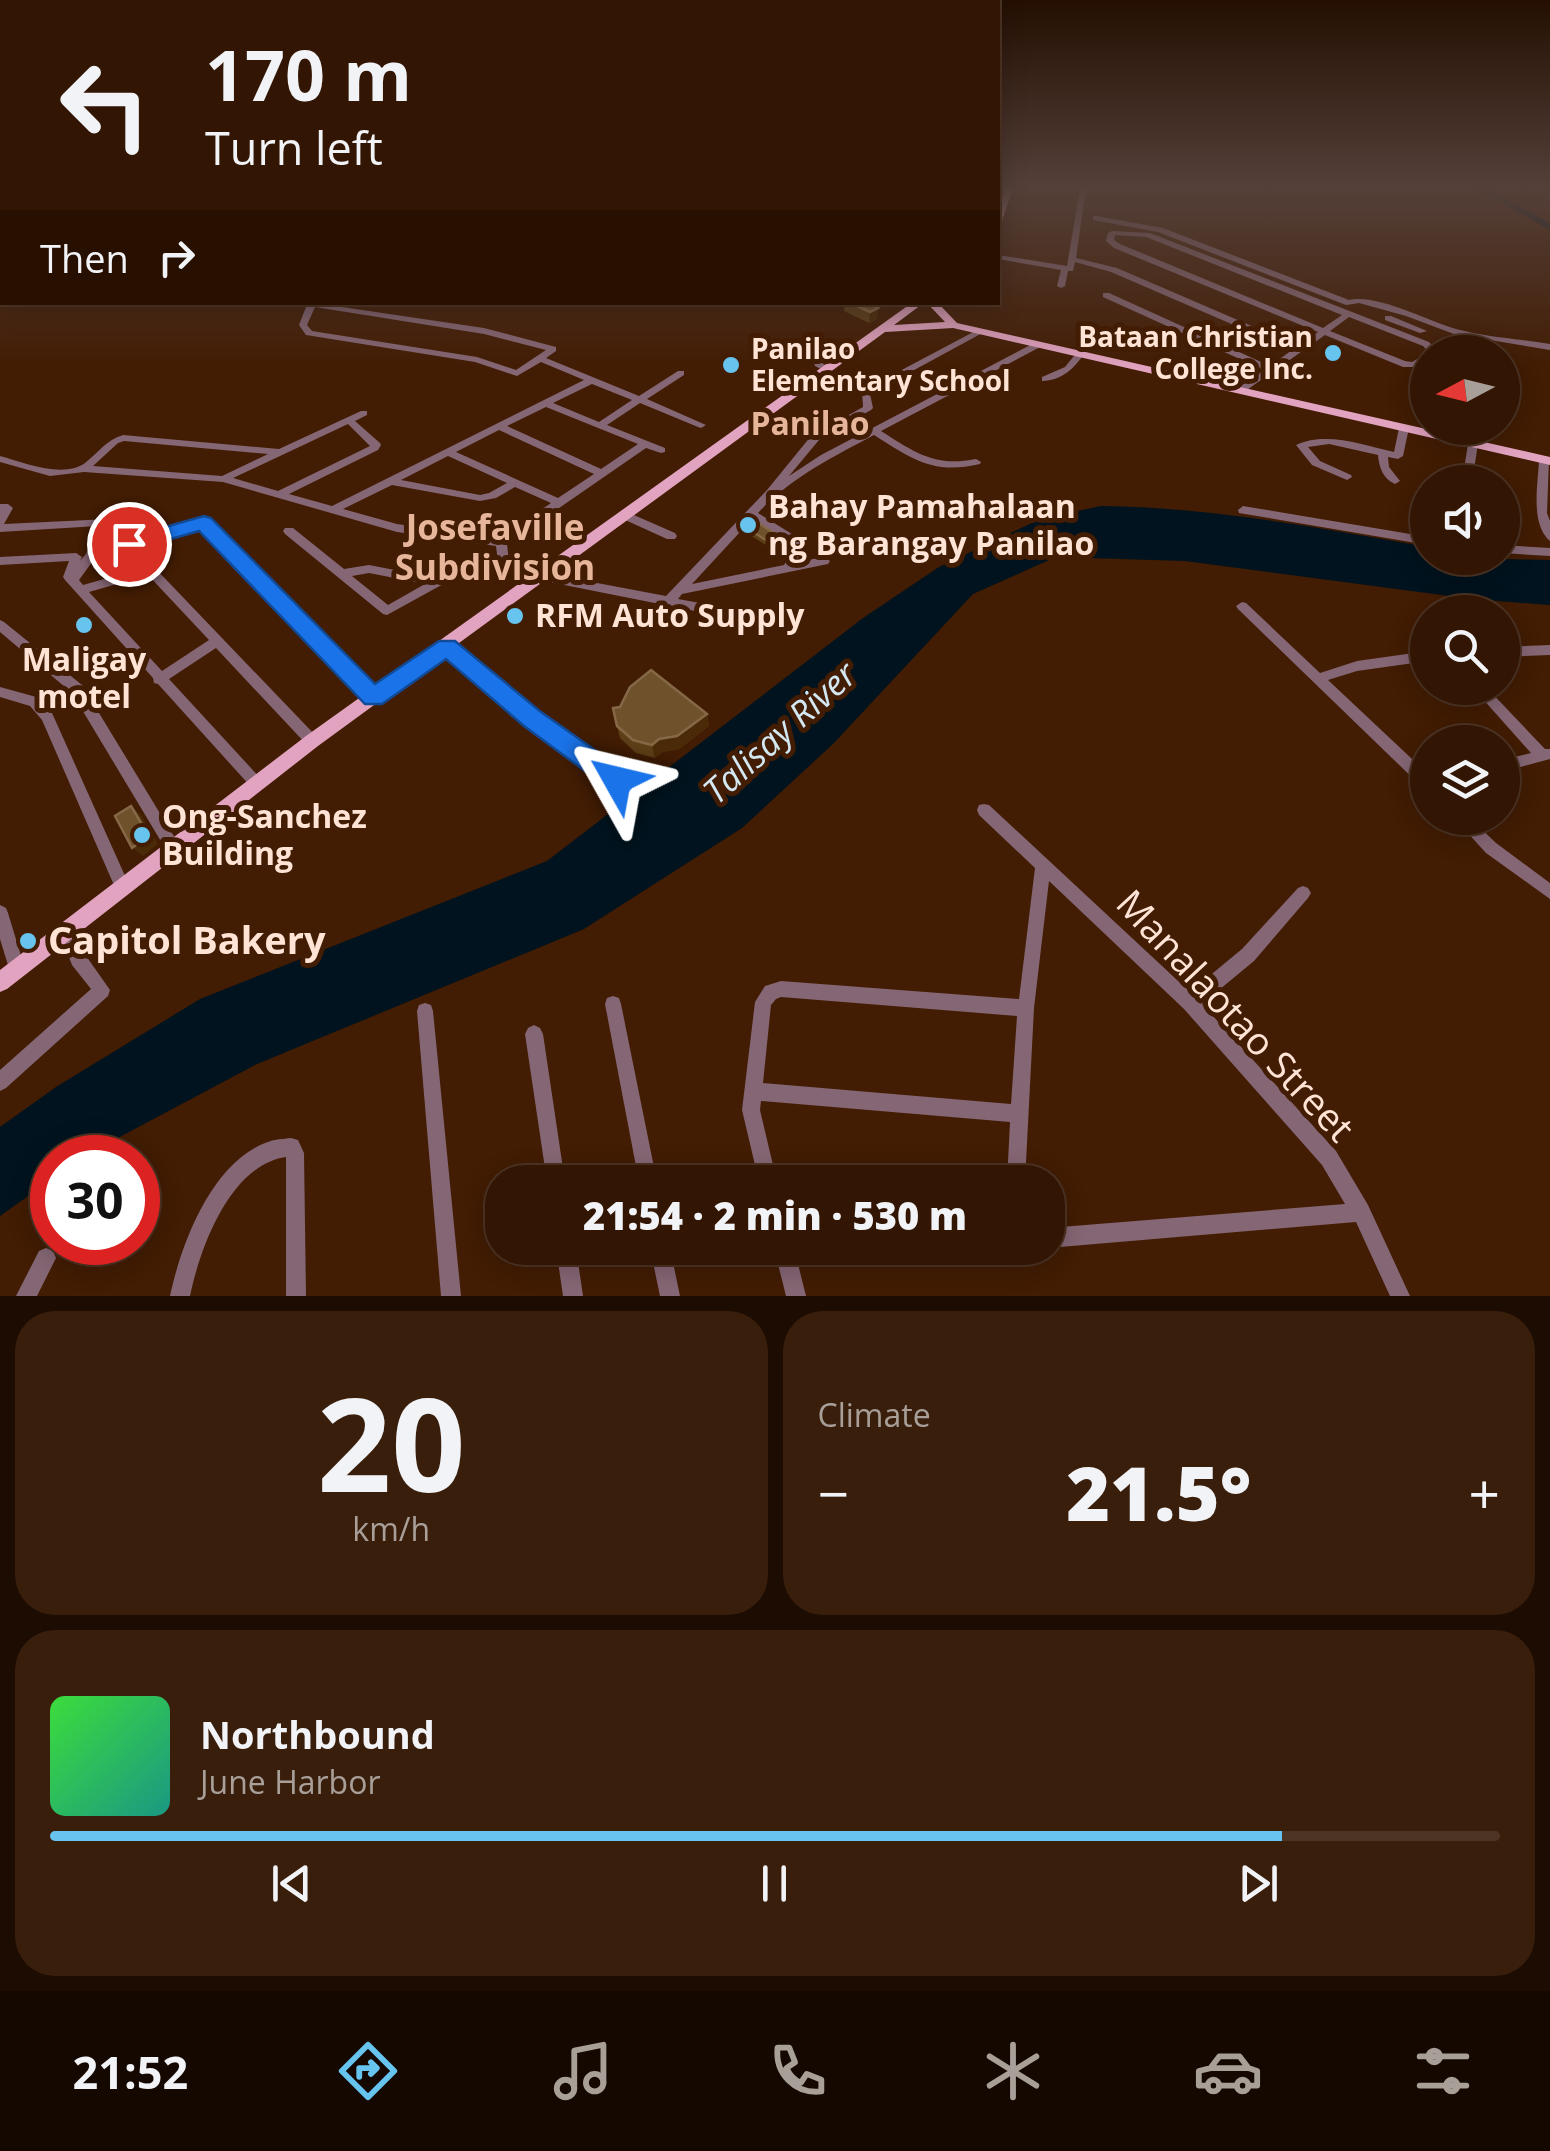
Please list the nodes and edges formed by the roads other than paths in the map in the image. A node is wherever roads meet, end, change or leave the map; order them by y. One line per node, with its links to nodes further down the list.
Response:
1 (1074, 248): 6 (street)
2 (1123, 248): 17 (street)
3 (1182, 248): 14 (street)
4 (1206, 248): 14 (street)
5 (1000, 257): 7 (street)
6 (1072, 259): 7 (street); 25 (street)
7 (1064, 271): 8 (street)
8 (1062, 286)
9 (1106, 294): 22 (street)
10 (311, 305): 28 (street)
11 (324, 305): 28 (street)
12 (916, 305): 18 (main road)
13 (934, 305): 15 (main road)
14 (1348, 308): 16 (street); 17 (street); 20 (street); 23 (street)
15 (953, 325): 18 (main road); 19 (main road)
16 (1424, 330)
17 (1325, 331): 25 (street); 29 (street)
18 (877, 332): 30 (main road)
19 (982, 332): 21 (main road); 62 (street)
20 (1410, 337)
21 (1039, 344): 26 (main road); 45 (street)
22 (1216, 344): 27 (street); 31 (street)
23 (1550, 346)
24 (798, 348): 30 (street)
25 (1300, 350): 31 (street)
26 (1080, 353): 33 (street); 35 (main road)
27 (1201, 353)
28 (540, 360): 34 (street)
29 (1410, 365)
30 (826, 368): 69 (main road)
31 (1270, 370): 35 (street)
32 (681, 373): 36 (street)
33 (1045, 379)
34 (592, 380): 36 (street); 37 (street)
35 (1240, 390): 43 (main road)
36 (638, 398): 40 (street); 41 (street)
37 (544, 403): 40 (street); 42 (street)
38 (364, 413): 39 (street)
39 (349, 420): 49 (street); 63 (street)
40 (600, 425): 46 (street)
41 (701, 425)
42 (498, 426): 50 (street); 56 (street)
43 (1404, 428): 44 (main road); 51 (street)
44 (1410, 429)
45 (874, 431): 54 (street); 62 (street)
46 (645, 444): 48 (street); 56 (street)
47 (1478, 445): 53 (main road)
48 (661, 450)
49 (279, 452): 55 (street); 58 (street)
50 (447, 452): 60 (street); 61 (street)
51 (1383, 454): 57 (street); 59 (street)
52 (0, 459): 55 (street)
53 (1547, 460): 73 (street)
54 (976, 462)
55 (84, 470): 58 (street)
56 (601, 473): 64 (street)
57 (1347, 477)
58 (223, 479): 63 (street)
59 (1394, 481)
60 (389, 482): 61 (street); 67 (street)
61 (515, 483): 64 (street)
62 (771, 492): 68 (street)
63 (278, 494): 67 (street)
64 (557, 502): 75 (street)
65 (0, 508): 70 (street)
66 (1243, 510): 74 (street)
67 (331, 511): 75 (street)
68 (750, 513): 82 (street); 87 (street)
69 (626, 516): 72 (street); 84 (main road)
70 (0, 525): 78 (street)
71 (288, 531): 83 (street)
72 (671, 536)
73 (1550, 537)
74 (1410, 538)
75 (501, 543): 81 (street)
76 (1520, 550): 77 (street)
77 (1550, 552)
78 (91, 555): 86 (street); 100 (street)
79 (0, 561): 86 (street)
80 (824, 561): 82 (street)
81 (504, 565): 84 (street); 85 (street)
82 (789, 567): 87 (street)
83 (341, 574): 85 (street); 85 (street)
84 (538, 580): 88 (street); 93 (main road)
85 (437, 582)
86 (77, 585): 92 (street); 97 (street)
87 (679, 590): 88 (street)
88 (668, 602): 90 (street)
89 (1242, 606): 98 (street)
90 (765, 620)
91 (0, 625): 110 (street)
92 (217, 641): 97 (street); 102 (street)
93 (447, 647): 100 (main road); 106 (street)
94 (1550, 650): 95 (street)
95 (1520, 651)
96 (1410, 659): 98 (street)
97 (159, 678): 107 (street)
98 (1319, 678): 105 (street)
99 (2, 692): 112 (street)
100 (374, 697): 102 (main road)
101 (1496, 705): 103 (street)
102 (312, 741): 107 (main road)
103 (1547, 755): 104 (street)
104 (1520, 762)
105 (1410, 766)
106 (617, 780)
107 (257, 784): 110 (main road)
108 (984, 810): 111 (street, Manalaotao Street)
109 (1478, 835): 113 (street)
110 (173, 848): 112 (main road)
111 (1044, 866): 119 (street, Manalaotao Street); 121 (street)
112 (122, 887): 116 (main road)
113 (1550, 892)
114 (1303, 893): 119 (street)
115 (0, 913): 117 (street)
116 (67, 932): 117 (main road); 124 (street)
117 (16, 970): 118 (main road)
118 (0, 982)
119 (1190, 1003): 131 (street, Manalaotao Street)
120 (613, 1004): 128 (street)
121 (1026, 1008): 125 (street); 126 (street)
122 (425, 1012): 140 (street)
123 (534, 1034): 127 (street)
124 (0, 1082)
125 (753, 1091): 126 (street); 129 (street)
126 (1021, 1114): 130 (street)
127 (553, 1165)
128 (645, 1165)
129 (764, 1165)
130 (1017, 1165)
131 (1361, 1212): 132 (street); 144 (street, Manalaotao Street)
132 (1065, 1237)
133 (42, 1265): 137 (street)
134 (568, 1265): 141 (street)
135 (664, 1265): 142 (street)
136 (788, 1265): 143 (street)
137 (26, 1296)
138 (180, 1296): 139 (street)
139 (296, 1296)
140 (451, 1296)
141 (573, 1296)
142 (670, 1296)
143 (796, 1296)
144 (1400, 1296)

